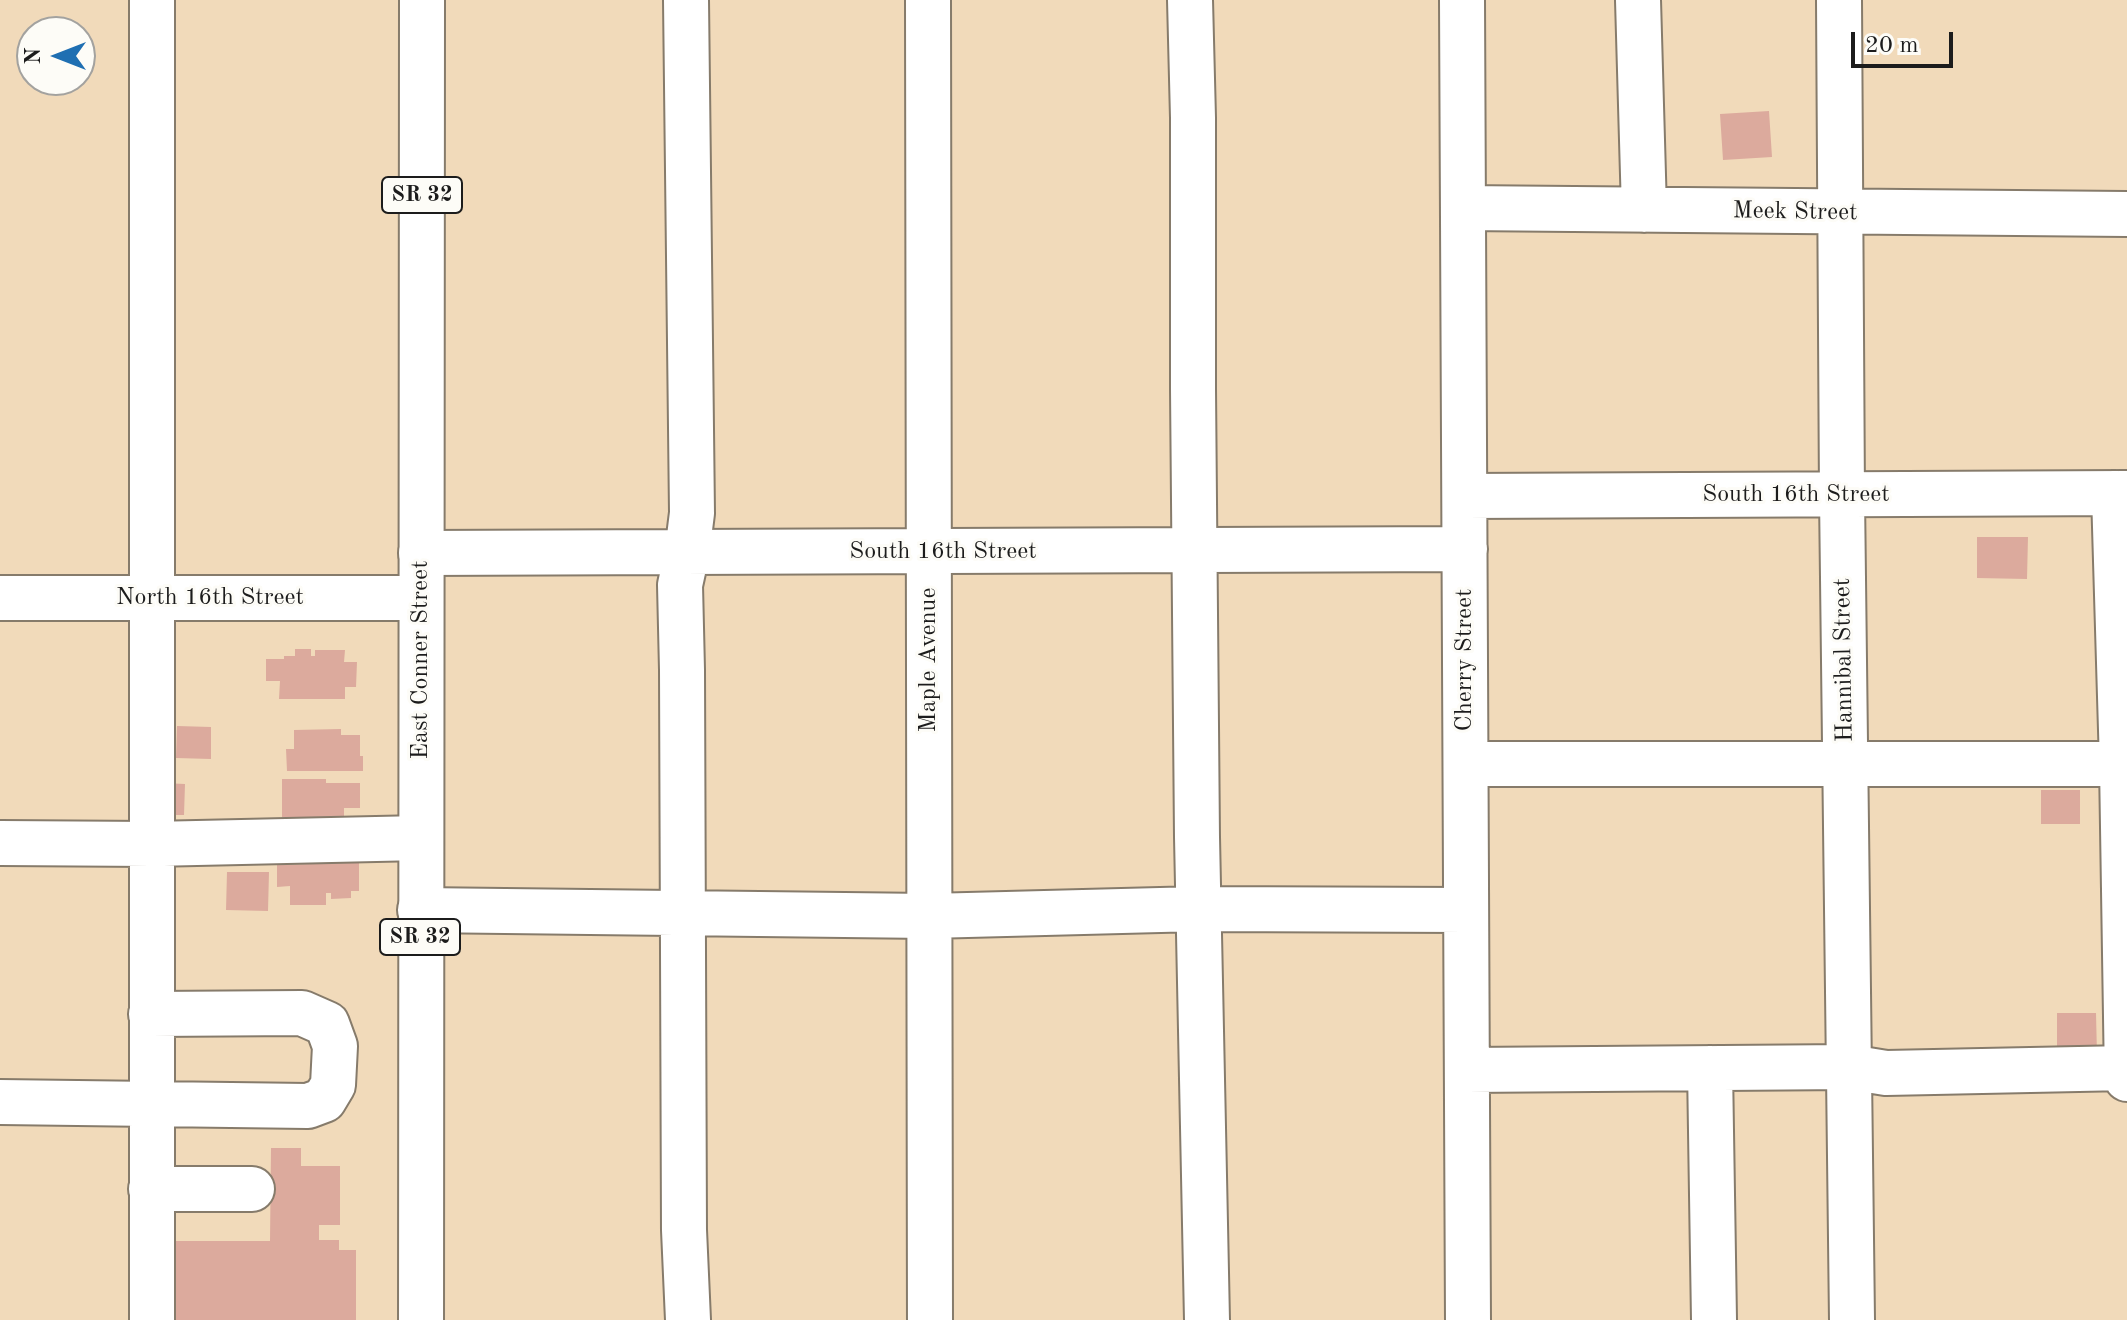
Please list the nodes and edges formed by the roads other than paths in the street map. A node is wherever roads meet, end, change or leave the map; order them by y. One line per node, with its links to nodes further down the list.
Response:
1 (152, 0): 22 (street)
2 (422, 0): 19 (street, East Conner Street / SR 32)
3 (686, 0): 20 (street)
4 (928, 0): 18 (street, Maple Avenue)
5 (1190, 0): 17 (street)
6 (1462, 0): 9 (street, Cherry Street)
7 (1638, 0): 10 (street)
8 (1839, 0): 11 (street, Hannibal Street)
9 (1463, 208): 10 (street, Meek Street); 14 (street, Cherry Street)
10 (1644, 210): 11 (street, Meek Street)
11 (1840, 212): 12 (street, Meek Street); 15 (street, Hannibal Street)
12 (2127, 214)
13 (2121, 493): 15 (street, South 16th Street); 26 (street)
14 (1465, 496): 15 (street, South 16th Street); 16 (street, Cherry Street)
15 (1842, 496): 25 (street, Hannibal Street)
16 (1465, 549): 17 (street, South 16th Street); 24 (street, Cherry Street)
17 (1195, 550): 18 (street, South 16th Street); 30 (street)
18 (929, 552): 20 (street, South 16th Street); 34 (street, Maple Avenue)
19 (421, 553): 20 (street, South 16th Street); 23 (street, East Conner Street / SR 32)
20 (687, 553): 33 (street)
21 (0, 598): 22 (street, North 16th Street)
22 (152, 598): 23 (street, North 16th Street); 29 (street)
23 (421, 598): 27 (street, East Conner Street / SR 32)
24 (1466, 764): 25 (street); 32 (street, Cherry Street)
25 (1845, 764): 26 (street); 36 (street, Hannibal Street)
26 (2125, 764): 38 (street)
27 (421, 838): 29 (street); 31 (street, East Conner Street / SR 32)
28 (0, 843): 29 (street)
29 (152, 844): 35 (street)
30 (1199, 909): 32 (street); 34 (street); 49 (street)
31 (420, 910): 33 (street); 46 (street, East Conner Street / SR 32)
32 (1466, 910): 39 (street, Cherry Street)
33 (684, 913): 34 (street); 47 (street)
34 (929, 916): 48 (street, Maple Avenue)
35 (151, 1014): 42 (street); 42 (street)
36 (1849, 1067): 37 (street); 38 (street); 52 (street, Hannibal Street)
37 (1710, 1068): 39 (street); 51 (street)
38 (2127, 1068): 40 (street)
39 (1467, 1070): 50 (street, Cherry Street)
40 (2127, 1079)
41 (0, 1102): 42 (street)
42 (151, 1104): 43 (street)
43 (151, 1189): 44 (street); 45 (street)
44 (252, 1189)
45 (152, 1320)
46 (421, 1320)
47 (688, 1320)
48 (930, 1320)
49 (1207, 1320)
50 (1468, 1320)
51 (1714, 1320)
52 (1852, 1320)

